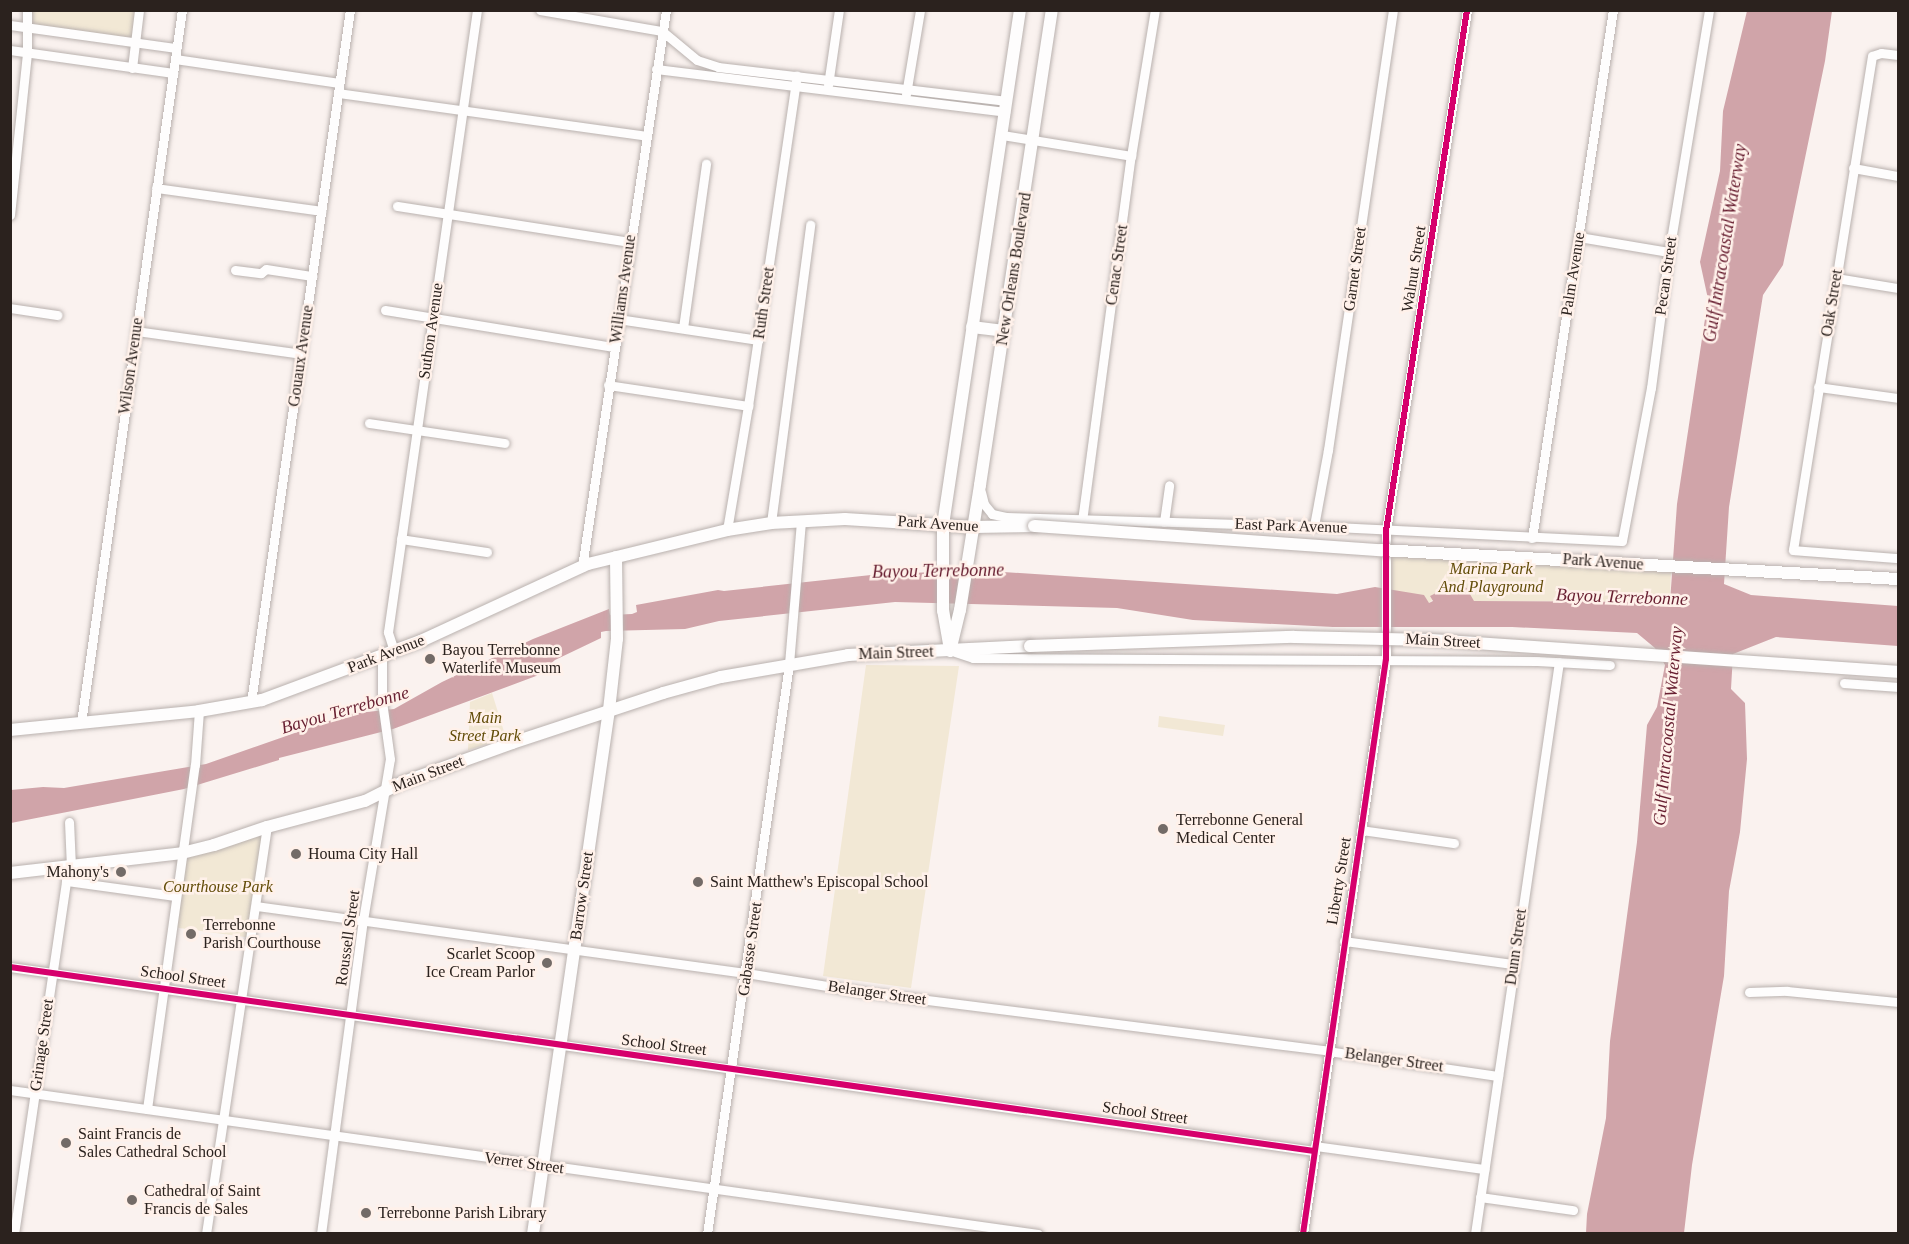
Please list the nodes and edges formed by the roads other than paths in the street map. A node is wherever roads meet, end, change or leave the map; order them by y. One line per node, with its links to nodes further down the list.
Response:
1 (27, 10): 18 (street)
2 (139, 10): 20 (street)
3 (182, 10): 21 (street, Wilson Avenue)
4 (350, 10): 32 (street, Gouaux Avenue)
5 (477, 10): 35 (street, Suthon Avenue)
6 (540, 10): 19 (street)
7 (666, 10): 19 (street, Williams Avenue)
8 (838, 10): 31 (street)
9 (920, 10): 33 (street)
10 (1020, 10): 34 (main road, New Orleans Boulevard)
11 (1052, 10): 38 (main road, New Orleans Boulevard)
12 (1155, 10): 39 (street, Cenac Street)
13 (1393, 10): 82 (street, Garnet Street)
14 (1467, 10): 85 (street, Walnut Street)
15 (1613, 10): 49 (street, Palm Avenue)
16 (1709, 10): 51 (street, Pecan Street)
17 (10, 25): 18 (street)
18 (27, 28): 20 (street); 23 (street)
19 (662, 31): 27 (street, Williams Avenue); 28 (street)
20 (135, 43): 21 (street); 26 (street)
21 (176, 48): 25 (street, Wilson Avenue)
22 (10, 50): 23 (street)
23 (27, 53): 26 (street); 47 (street)
24 (1899, 56): 41 (street, Oak Street)
25 (175, 59): 29 (street, Wilson Avenue); 32 (street)
26 (132, 68): 29 (street)
27 (656, 69): 28 (street); 37 (street, Williams Avenue)
28 (723, 72): 30 (street)
29 (173, 73): 43 (street, Wilson Avenue)
30 (796, 81): 31 (street); 65 (street, Ruth Street)
31 (828, 85): 33 (street)
32 (339, 88): 35 (street); 45 (street, Gouaux Avenue)
33 (906, 95): 34 (street)
34 (1006, 106): 36 (main road, New Orleans Boulevard)
35 (462, 111): 37 (street); 46 (street, Suthon Avenue)
36 (1002, 135): 38 (street); 61 (main road, New Orleans Boulevard)
37 (646, 136): 50 (street, Williams Avenue)
38 (1033, 140): 39 (street); 64 (main road, New Orleans Boulevard)
39 (1131, 156): 78 (street, Cenac Street)
40 (706, 164): 62 (street)
41 (1853, 168): 42 (street); 54 (street, Oak Street)
42 (1899, 176)
43 (156, 188): 45 (street); 63 (street, Wilson Avenue)
44 (397, 206): 46 (street)
45 (321, 211): 53 (street, Gouaux Avenue)
46 (447, 214): 50 (street); 59 (street, Suthon Avenue)
47 (10, 215)
48 (810, 225): 80 (street)
49 (1579, 237): 51 (street); 86 (street, Palm Avenue)
50 (630, 242): 60 (street, Williams Avenue)
51 (1669, 252): 88 (street, Pecan Street)
52 (235, 270): 53 (street)
53 (312, 276): 67 (street, Gouaux Avenue)
54 (1836, 278): 55 (street); 69 (street, Oak Street)
55 (1899, 288)
56 (10, 308): 58 (street)
57 (384, 310): 59 (street)
58 (57, 315)
59 (432, 319): 66 (street); 73 (street, Suthon Avenue)
60 (618, 319): 62 (street); 66 (street, Williams Avenue)
61 (972, 327): 64 (main road); 81 (main road, New Orleans Boulevard)
62 (683, 328): 65 (street)
63 (136, 331): 67 (street); 106 (street, Wilson Avenue)
64 (1004, 331): 76 (main road, New Orleans Boulevard)
65 (758, 340): 71 (street, Ruth Street)
66 (614, 347): 68 (street, Williams Avenue)
67 (301, 354): 103 (street, Gouaux Avenue)
68 (608, 385): 71 (street); 92 (street, Williams Avenue)
69 (1818, 387): 70 (street); 91 (street, Oak Street)
70 (1899, 398)
71 (748, 406): 84 (street, Ruth Street)
72 (369, 423): 73 (street)
73 (417, 430): 74 (street); 87 (street, Suthon Avenue)
74 (505, 443)
75 (1169, 484): 79 (street)
76 (980, 485): 78 (street, East Park Avenue); 83 (main road, New Orleans Boulevard)
77 (801, 521): 80 (main road, Park Avenue); 81 (main road, Park Avenue); 98 (street, Gabasse Street)
78 (1082, 521): 79 (street, East Park Avenue)
79 (1164, 522): 82 (street, East Park Avenue)
80 (771, 523): 84 (main road, Park Avenue)
81 (942, 525): 83 (main road, Park Avenue); 94 (main road, New Orleans Boulevard)
82 (1314, 526): 85 (street, East Park Avenue)
83 (972, 527): 93 (main road, Park Avenue, bridge); 94 (main road, New Orleans Boulevard)
84 (727, 530): 90 (main road, Park Avenue)
85 (1386, 531): 86 (street, East Park Avenue); 96 (street, Liberty Street)
86 (1532, 538): 88 (street, East Park Avenue)
87 (401, 539): 89 (street); 95 (street, Suthon Avenue)
88 (1622, 542)
89 (487, 552)
90 (616, 557): 92 (main road, Park Avenue); 104 (main road, Barrow Street)
91 (1899, 558)
92 (582, 567): 95 (main road, Park Avenue)
93 (1899, 579)
94 (950, 651): 96 (street, Main Street); 98 (main road, Main Street); 100 (main road, Main Street, bridge)
95 (388, 653): 103 (main road, Park Avenue); 108 (street, Suthon Avenue)
96 (1386, 659): 97 (street, Main Street); 112 (street, Liberty Street)
97 (1559, 662): 99 (street, Main Street); 123 (street, Dunn Street)
98 (789, 664): 104 (main road, Main Street); 126 (street, Gabasse Street)
99 (1610, 665)
100 (1899, 672)
101 (1844, 683): 102 (street)
102 (1899, 687)
103 (251, 702): 105 (main road, Park Avenue)
104 (609, 710): 109 (main road, Main Street); 122 (main road, Barrow Street)
105 (199, 711): 106 (main road, Park Avenue); 114 (street)
106 (81, 723): 107 (main road, Park Avenue)
107 (10, 730)
108 (388, 738): 109 (street, Roussell Street)
109 (386, 790): 111 (main road, Main Street); 120 (street, Roussell Street)
110 (69, 822): 115 (street, Grinage Street)
111 (267, 826): 114 (main road, Main Street); 119 (street)
112 (1361, 830): 113 (street); 121 (street, Liberty Street)
113 (1454, 843)
114 (182, 853): 115 (main road, Main Street); 118 (street)
115 (71, 867): 116 (main road, Main Street); 117 (street, Grinage Street)
116 (10, 873)
117 (66, 881): 118 (street); 125 (street, Grinage Street)
118 (176, 896): 127 (street)
119 (256, 906): 120 (street, Belanger Street); 129 (street)
120 (363, 920): 122 (street, Belanger Street); 131 (street, Roussell Street)
121 (1344, 941): 123 (street); 133 (street, Liberty Street)
122 (574, 950): 126 (street, Belanger Street); 132 (main road, Barrow Street)
123 (1513, 964): 135 (street, Dunn Street)
124 (10, 967): 125 (street, School Street)
125 (52, 973): 127 (street, School Street); 137 (street, Grinage Street)
126 (746, 973): 133 (street, Belanger Street); 134 (street, Gabasse Street)
127 (165, 989): 129 (street, School Street); 138 (street)
128 (1749, 992): 130 (street)
129 (243, 999): 131 (street, School Street); 139 (street)
130 (1899, 1002)
131 (351, 1014): 132 (street, School Street); 140 (street, Roussell Street)
132 (560, 1045): 134 (street, School Street); 142 (main road, Barrow Street)
133 (1328, 1051): 135 (street, Belanger Street); 141 (street, Liberty Street)
134 (732, 1067): 141 (street, School Street); 144 (street, Gabasse Street)
135 (1498, 1076): 143 (street, Dunn Street)
136 (10, 1090): 137 (street, Verret Street)
137 (35, 1094): 138 (street, Verret Street); 147 (street, Grinage Street)
138 (147, 1109): 139 (street, Verret Street)
139 (222, 1120): 140 (street, Verret Street); 148 (street)
140 (335, 1135): 142 (street, Verret Street); 149 (street, Roussell Street)
141 (1314, 1148): 143 (street, School Street); 153 (street, Liberty Street)
142 (543, 1166): 144 (street, Verret Street); 150 (main road, Barrow Street)
143 (1484, 1169): 145 (street, Dunn Street)
144 (713, 1190): 151 (street, Gabasse Street); 152 (street, Verret Street)
145 (1480, 1197): 146 (street); 154 (street, Dunn Street)
146 (1574, 1210)
147 (14, 1233)
148 (206, 1233)
149 (321, 1233)
150 (533, 1233)
151 (707, 1233)
152 (1038, 1233)
153 (1303, 1233)
154 (1474, 1233)

